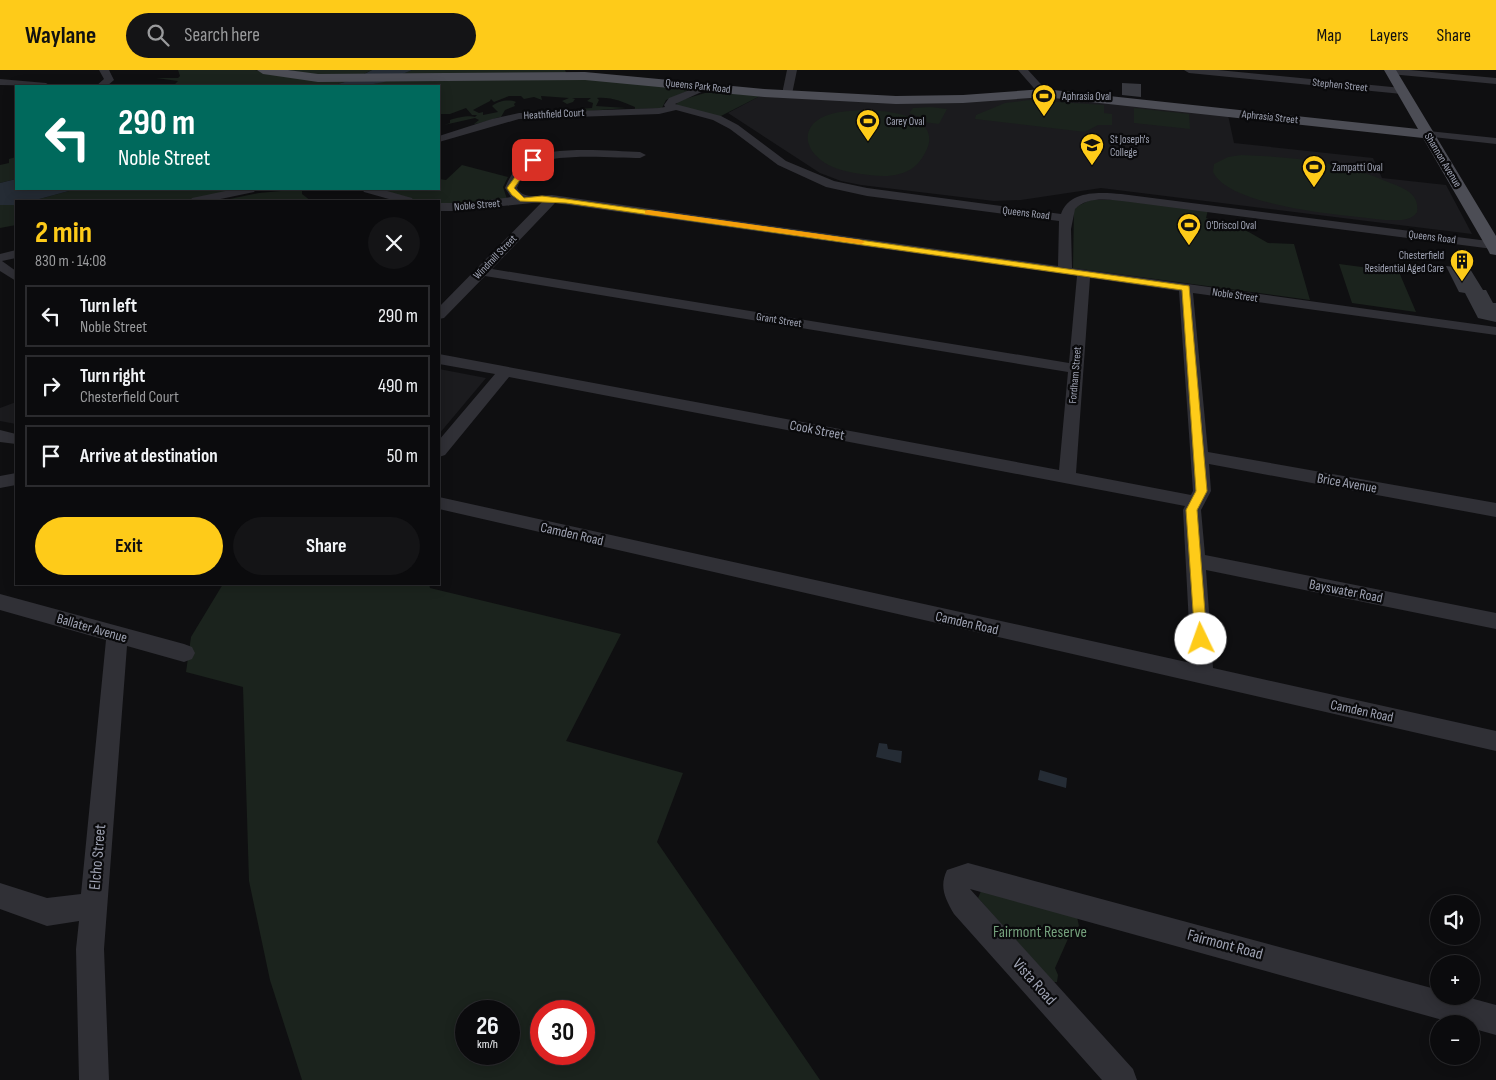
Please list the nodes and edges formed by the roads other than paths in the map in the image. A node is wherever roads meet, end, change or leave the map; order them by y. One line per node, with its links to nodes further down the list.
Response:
1 (104, 70): 11 (street)
2 (263, 70): 7 (main road, Queens Park Road)
3 (792, 70): 14 (street)
4 (1023, 70): 15 (street)
5 (1189, 70): 13 (street, Stephen Street)
6 (1390, 70): 8 (street); 13 (main road, Shannon Avenue)
7 (568, 73): 12 (main road, Queens Park Road)
8 (1496, 81)
9 (0, 82): 10 (street)
10 (34, 85)
11 (102, 85)
12 (705, 87): 14 (main road, Queens Park Road); 16 (street)
13 (1402, 91): 17 (main road, Shannon Avenue)
14 (787, 94): 15 (main road, Queens Park Road)
15 (1044, 94): 17 (main road, Aphrasia Street)
16 (672, 108): 18 (street, Heathfield Court); 28 (street, Queens Road)
17 (1428, 134): 19 (street, Aphrasia Street); 29 (main road, Shannon Avenue)
18 (440, 139)
19 (1496, 141)
20 (640, 155): 26 (street)
21 (246, 190): 24 (street)
22 (371, 190): 25 (street)
23 (552, 199): 26 (street, Noble Street); 33 (street, Windmill Street); 34 (street, Noble Street)
24 (200, 200)
25 (405, 200)
26 (522, 200): 27 (street, Noble Street)
27 (440, 207)
28 (1066, 218): 29 (street, Queens Road); 34 (street)
29 (1494, 244)
30 (15, 254): 31 (street)
31 (0, 258)
32 (0, 265): 36 (street)
33 (482, 271): 38 (street, Windmill Street); 41 (street, Grant Street)
34 (1065, 271): 35 (street, Noble Street)
35 (1084, 273): 37 (street, Noble Street); 41 (street, Fordham Street)
36 (15, 276)
37 (1186, 288): 39 (street, Noble Street); 46 (street)
38 (440, 314)
39 (1496, 332)
40 (440, 359): 42 (street, Cook Street)
41 (1076, 369): 47 (street, Fordham Street)
42 (505, 372): 45 (street); 47 (street, Cook Street)
43 (0, 436): 44 (street)
44 (15, 439)
45 (440, 450)
46 (1198, 456): 50 (street); 52 (street, Brice Avenue)
47 (1067, 477): 50 (street, Cook Street)
48 (15, 479): 49 (street)
49 (0, 482)
50 (1195, 502): 53 (street)
51 (440, 504): 58 (street, Camden Road)
52 (1496, 510)
53 (1196, 561): 55 (street, Bayswater Road); 58 (street)
54 (0, 602): 56 (street, Ballater Avenue)
55 (1496, 621)
56 (117, 635): 57 (street, Ballater Avenue); 62 (street, Elcho Street)
57 (184, 653)
58 (1203, 676): 59 (street, Camden Road)
59 (1496, 741)
60 (956, 880): 63 (street, Fairmont Road); 65 (street, Vista Road)
61 (0, 896): 62 (street)
62 (93, 905): 64 (street, Elcho Street)
63 (1496, 1020)
64 (94, 1080)
65 (1122, 1080)

